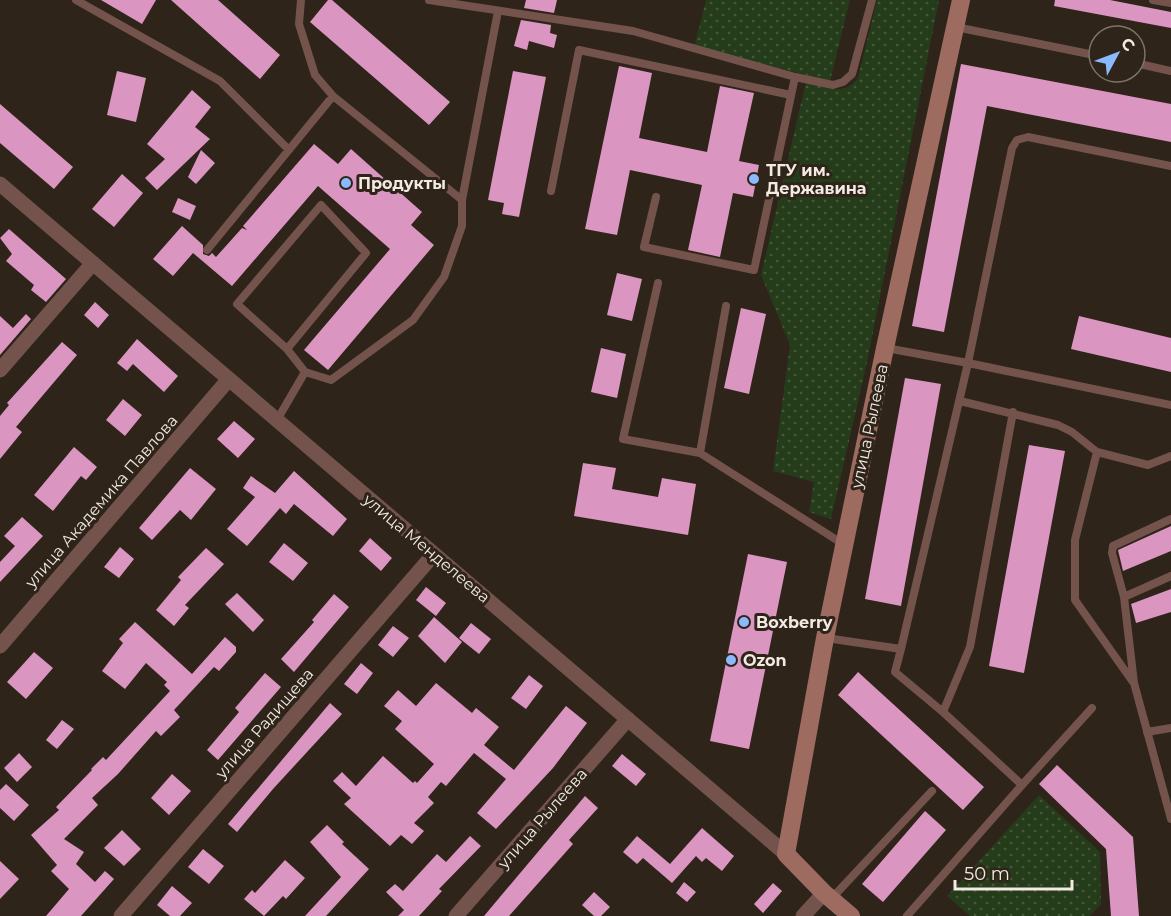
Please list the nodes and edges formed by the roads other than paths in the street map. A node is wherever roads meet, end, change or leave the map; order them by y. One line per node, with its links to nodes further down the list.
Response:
1 (76, 0): 16 (lane)
2 (301, 0): 15 (lane)
3 (429, 0): 8 (lane)
4 (872, 0): 13 (lane)
5 (961, 0): 9 (street, улица Рылеева)
6 (1153, 0): 7 (lane)
7 (1171, 3)
8 (498, 10): 13 (lane); 21 (lane)
9 (957, 27): 10 (lane); 26 (street, улица Рылеева)
10 (1087, 54)
11 (1147, 66): 12 (lane)
12 (1171, 71)
13 (795, 77): 14 (lane)
14 (791, 95): 19 (lane); 20 (lane)
15 (333, 96): 16 (lane); 21 (lane)
16 (289, 150): 22 (lane)
17 (1171, 166): 28 (lane)
18 (0, 184): 23 (street, улица Менделеева)
19 (551, 191)
20 (656, 196)
21 (462, 200): 30 (lane)
22 (207, 250)
23 (93, 263): 29 (street); 31 (street, улица Менделеева)
24 (657, 283): 37 (lane)
25 (726, 306): 37 (lane)
26 (885, 348): 28 (lane); 40 (street, улица Рылеева)
27 (287, 349): 27 (lane); 30 (lane)
28 (968, 363): 32 (lane); 33 (lane)
29 (0, 370)
30 (305, 372): 35 (lane)
31 (229, 379): 35 (street, улица Менделеева); 45 (street, улица Академика Павлова)
32 (960, 401): 34 (lane); 46 (lane)
33 (1171, 405)
34 (1013, 412): 36 (lane); 49 (lane)
35 (277, 420): 41 (street, улица Менделеева)
36 (1097, 452): 38 (lane); 47 (lane)
37 (700, 453): 40 (lane)
38 (1171, 456)
39 (1171, 519): 43 (lane)
40 (844, 545): 44 (street, улица Рылеева)
41 (434, 554): 50 (street, улица Менделеева); 58 (street, улица Радищева)
42 (1171, 576): 43 (lane)
43 (1124, 597): 47 (lane)
44 (825, 638): 46 (lane); 56 (street, улица Рылеева)
45 (0, 646)
46 (901, 649): 49 (lane)
47 (1134, 683): 52 (lane)
48 (1092, 708): 53 (lane)
49 (943, 711): 53 (lane)
50 (628, 719): 56 (street, улица Менделеева); 59 (street, улица Рылеева)
51 (1171, 729): 52 (lane)
52 (1147, 732): 55 (lane)
53 (1022, 785): 62 (lane)
54 (932, 791): 57 (lane)
55 (1171, 819)
56 (786, 854): 57 (street, улица Менделеева)
57 (827, 896): 60 (street); 61 (street, улица Менделеева)
58 (121, 916)
59 (456, 916)
60 (803, 916)
61 (851, 916)
62 (907, 916)

